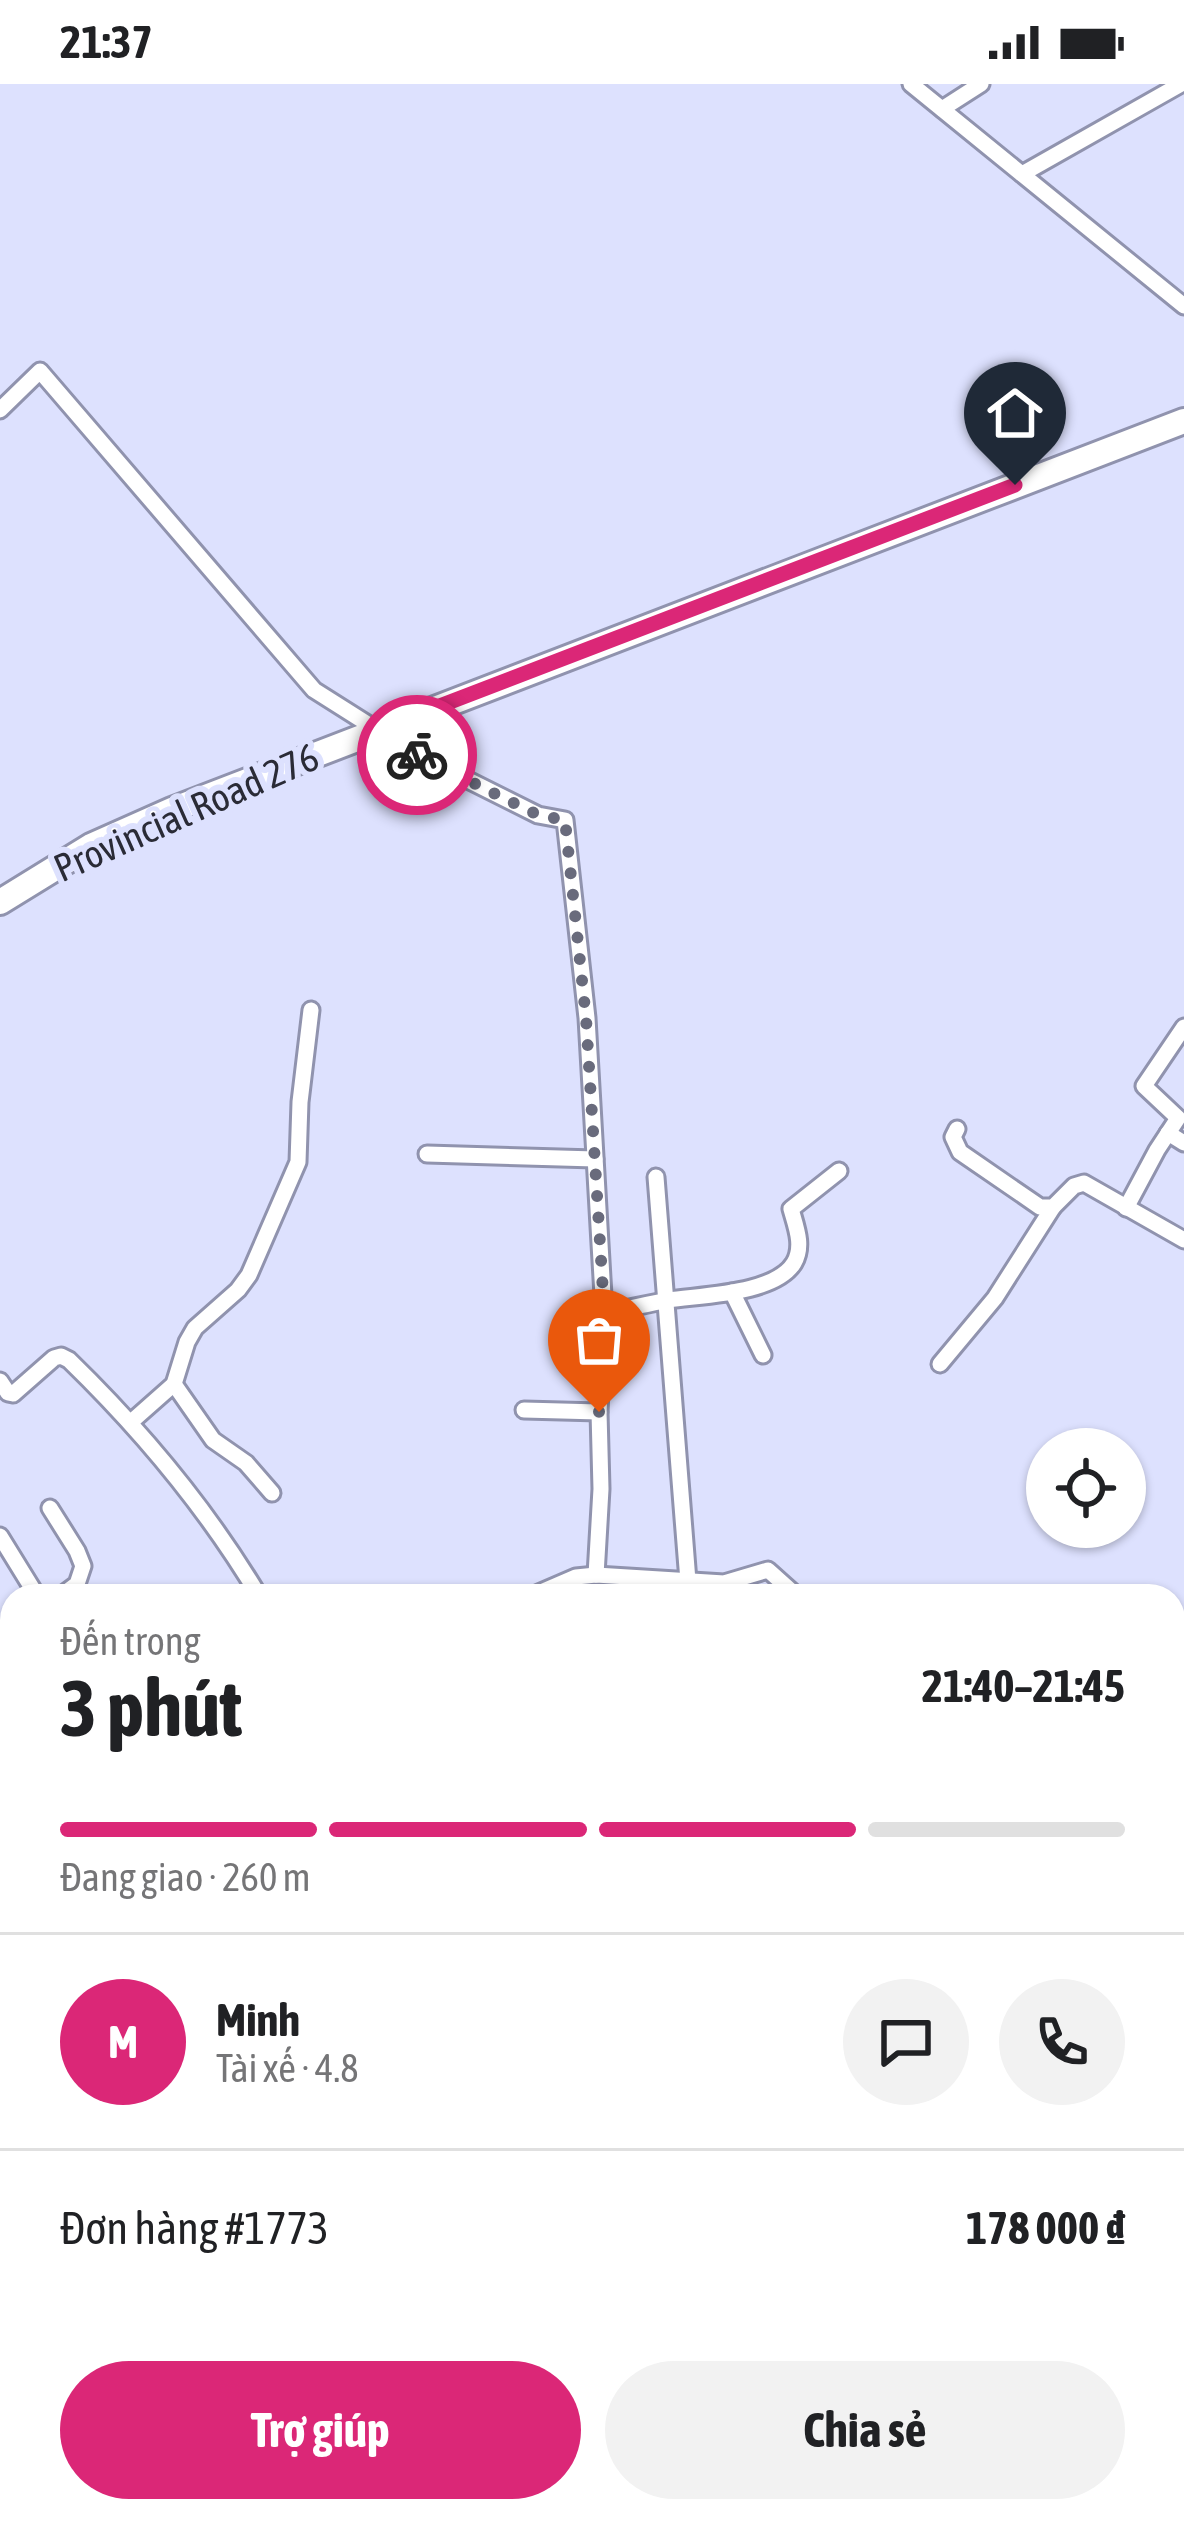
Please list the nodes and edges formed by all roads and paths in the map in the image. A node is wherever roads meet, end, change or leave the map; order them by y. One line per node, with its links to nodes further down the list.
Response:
1 (910, 84): 4 (street)
2 (981, 84): 4 (street)
3 (1181, 84): 5 (street)
4 (942, 109): 5 (street)
5 (1022, 174): 6 (street)
6 (1184, 306)
7 (0, 410): 9 (street)
8 (1184, 421): 9 (main road, Provincial Road 276)
9 (377, 730): 10 (main road, Provincial Road 276); 17 (street)
10 (0, 902)
11 (311, 1010): 29 (street)
12 (1184, 1028): 14 (street)
13 (957, 1129): 20 (street)
14 (1168, 1133): 15 (street); 21 (street)
15 (1184, 1143)
16 (427, 1154): 17 (street)
17 (595, 1160): 25 (street)
18 (839, 1171): 23 (street)
19 (656, 1177): 24 (street)
20 (1053, 1207): 21 (street); 27 (street)
21 (1126, 1208): 22 (street)
22 (1184, 1240)
23 (732, 1292): 24 (street); 26 (street)
24 (666, 1301): 25 (street); 37 (street)
25 (604, 1313): 31 (street)
26 (764, 1355)
27 (940, 1364)
28 (0, 1381): 32 (street)
29 (174, 1384): 32 (street); 33 (street)
30 (524, 1410): 31 (street)
31 (599, 1412): 36 (street)
32 (131, 1422): 40 (street)
33 (272, 1493)
34 (50, 1508): 39 (street)
35 (0, 1536): 38 (street)
36 (596, 1575): 41 (street); 42 (street)
37 (688, 1581): 43 (street); 44 (street)
38 (30, 1584)
39 (77, 1584)
40 (251, 1584)
41 (566, 1584)
42 (649, 1584)
43 (681, 1584)
44 (784, 1584)

